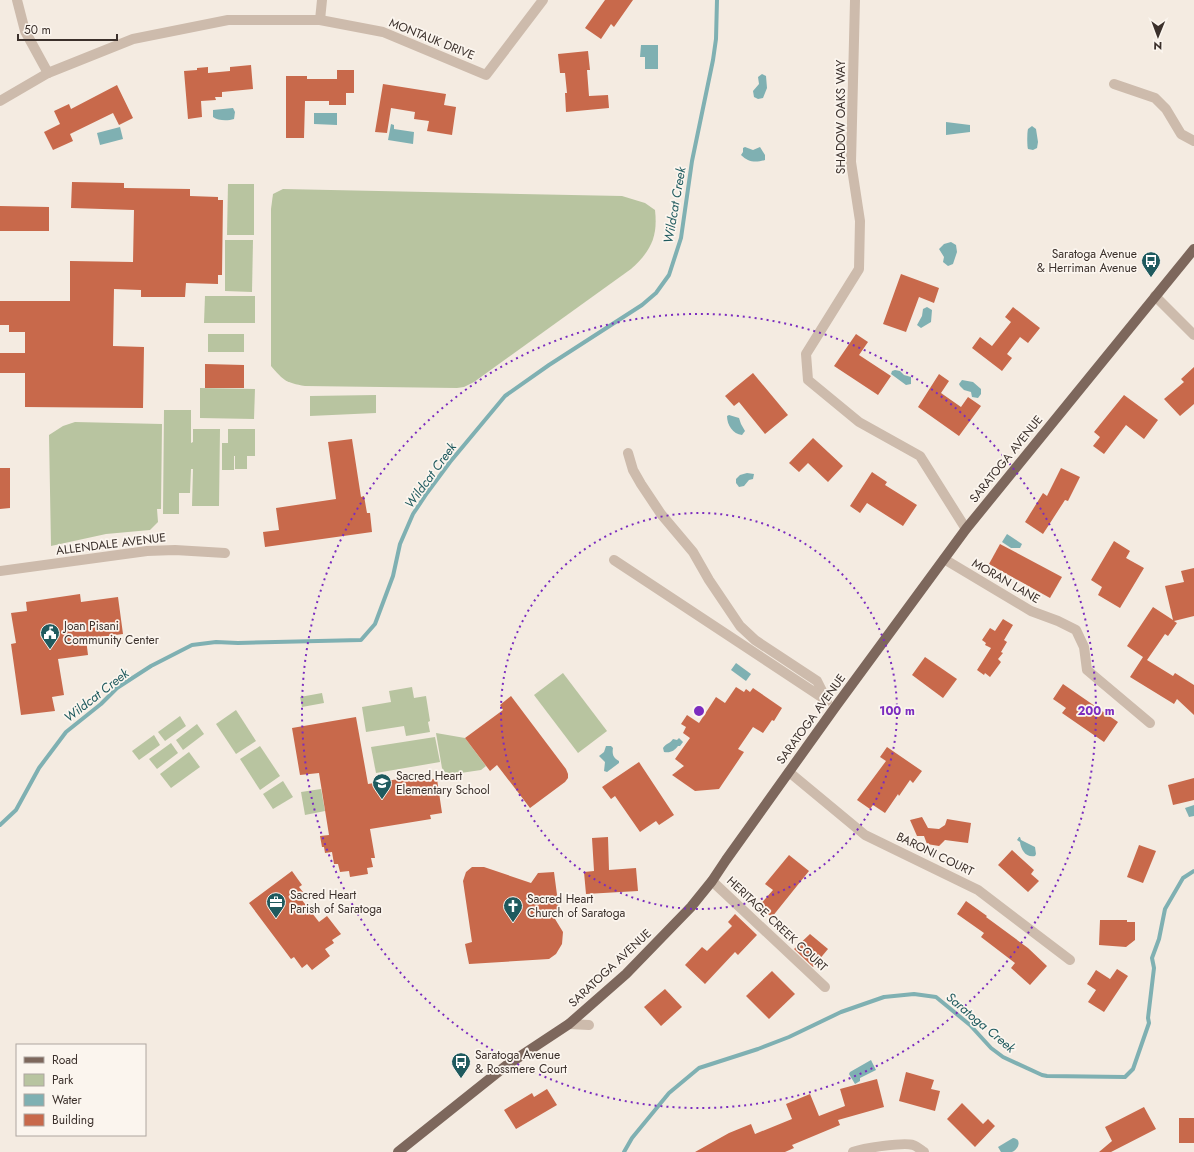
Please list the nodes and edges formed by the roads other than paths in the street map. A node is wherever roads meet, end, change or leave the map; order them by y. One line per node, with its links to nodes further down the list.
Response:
1 (17, 0): 6 (street)
2 (322, 0): 5 (street)
3 (543, 0): 5 (street, MONTAUK DRIVE)
4 (855, 0): 14 (street, SHADOW OAKS WAY)
5 (320, 20): 6 (street, MONTAUK DRIVE)
6 (48, 72): 8 (street, MONTAUK DRIVE)
7 (1114, 84): 9 (street)
8 (0, 101)
9 (1194, 140)
10 (1194, 249): 11 (main road, SARATOGA AVENUE)
11 (1155, 296): 12 (street); 14 (main road, SARATOGA AVENUE)
12 (1194, 335)
13 (628, 453): 19 (street)
14 (966, 529): 16 (main road, SARATOGA AVENUE)
15 (225, 553): 18 (street, ALLENDALE AVENUE)
16 (944, 559): 20 (main road, SARATOGA AVENUE); 21 (street, MORAN LANE)
17 (614, 560): 19 (street)
18 (0, 571)
19 (827, 700): 20 (street)
20 (836, 706): 22 (main road, SARATOGA AVENUE)
21 (1150, 723)
22 (789, 772): 23 (main road, SARATOGA AVENUE); 24 (street, BARONI COURT)
23 (712, 881): 25 (street, HERITAGE CREEK COURT); 26 (main road, SARATOGA AVENUE)
24 (1070, 960)
25 (825, 987)
26 (569, 1024): 27 (street); 28 (main road, SARATOGA AVENUE)
27 (589, 1025)
28 (398, 1152)
29 (854, 1152): 30 (street)
30 (924, 1152)

